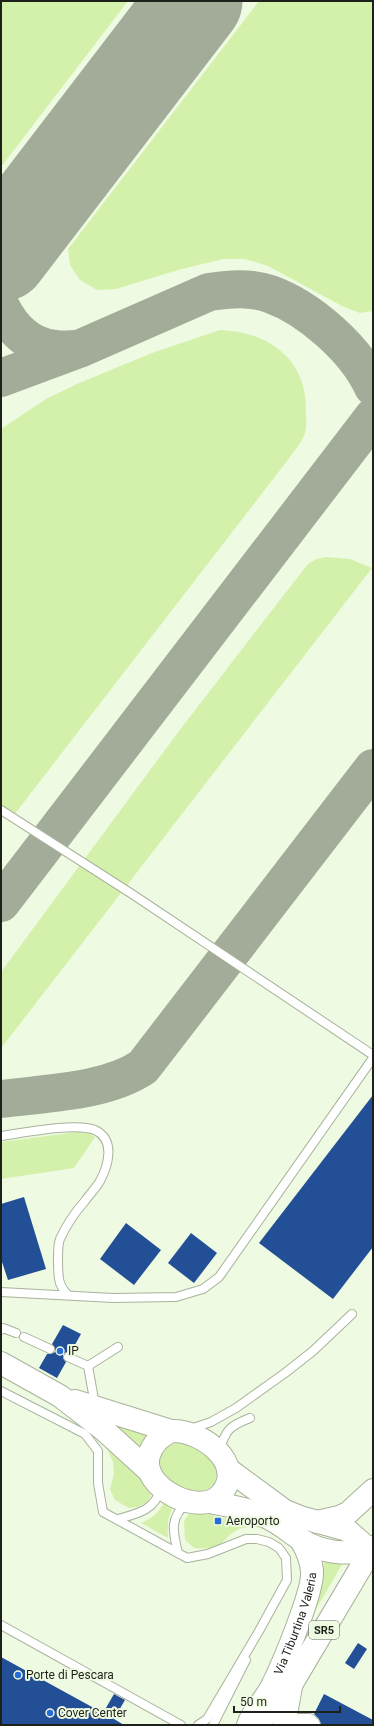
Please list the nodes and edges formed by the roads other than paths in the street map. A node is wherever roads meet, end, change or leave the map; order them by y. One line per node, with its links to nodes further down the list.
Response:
1 (1, 810): 2 (lane)
2 (373, 1055)
3 (373, 1058): 6 (lane)
4 (1, 1136): 6 (lane)
5 (1, 1292): 6 (lane)
6 (68, 1295)
7 (352, 1314): 18 (lane)
8 (1, 1330): 10 (lane)
9 (118, 1347): 13 (lane)
10 (50, 1349)
11 (68, 1357): 13 (lane)
12 (1, 1363): 15 (street)
13 (88, 1366): 16 (lane)
14 (1, 1391): 26 (lane)
15 (60, 1396): 16 (street); 20 (street)
16 (96, 1408): 18 (street)
17 (250, 1418): 19 (lane)
18 (177, 1431): 19 (street); 20 (street)
19 (223, 1460): 23 (street); 27 (street)
20 (148, 1470): 21 (street)
21 (160, 1488): 23 (street); 26 (lane)
22 (373, 1490): 27 (street)
23 (201, 1504): 25 (street, Via Tiburtina Valeria); 30 (lane)
24 (232, 1515): 25 (lane)
25 (263, 1515): 28 (street, Via Tiburtina Valeria)
26 (118, 1519): 30 (lane)
27 (317, 1522): 29 (street)
28 (301, 1540): 29 (street, Via Tiburtina Valeria); 37 (street, Via Tiburtina Valeria)
29 (372, 1549): 33 (street, SR5)
30 (178, 1553): 32 (lane)
31 (1, 1625): 34 (lane)
32 (259, 1631): 35 (lane); 36 (lane)
33 (291, 1685): 38 (street, SR5); 39 (street, SR5)
34 (181, 1725)
35 (198, 1725)
36 (213, 1725)
37 (248, 1725)
38 (258, 1725)
39 (284, 1725)
40 (300, 1725): 41 (street)
41 (312, 1725)

